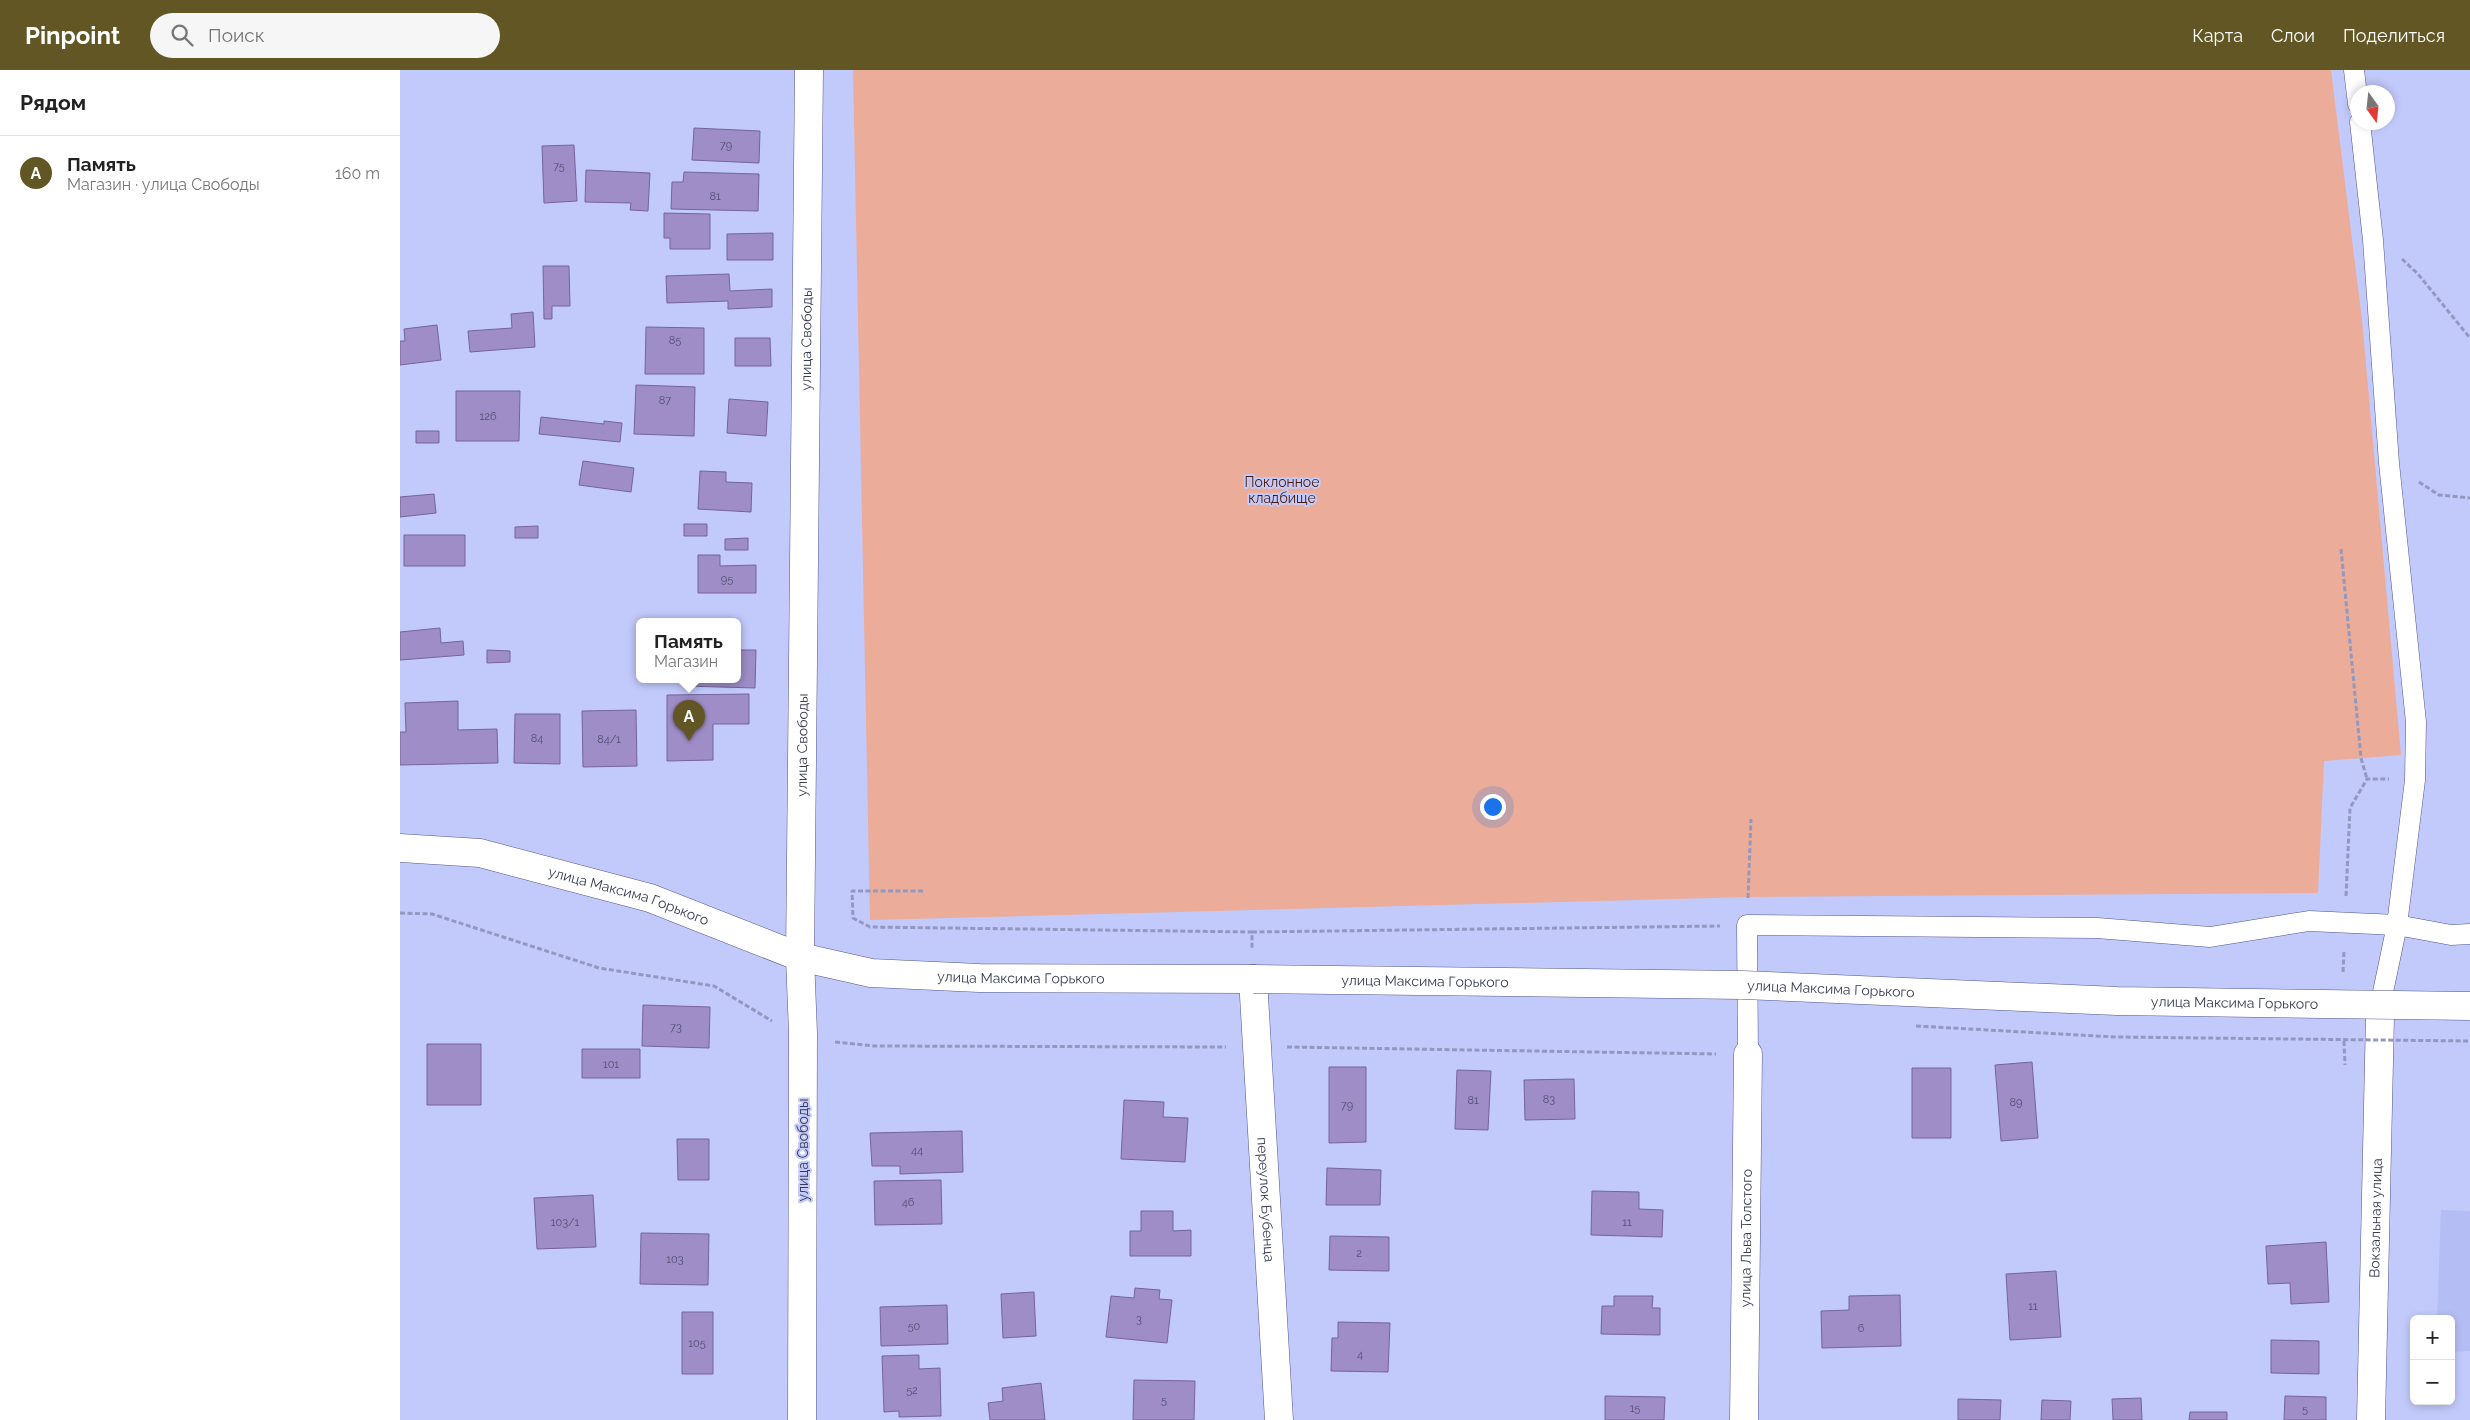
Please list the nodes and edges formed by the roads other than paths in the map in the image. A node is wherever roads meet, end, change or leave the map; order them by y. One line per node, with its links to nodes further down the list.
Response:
1 (809, 70): 8 (street, улица Свободы)
2 (2354, 70): 3 (lane)
3 (2356, 85)
4 (2361, 130): 6 (lane)
5 (400, 848): 8 (street, улица Максима Горького)
6 (2397, 925): 7 (lane); 10 (lane); 12 (lane)
7 (2470, 934)
8 (800, 957): 9 (street, улица Максима Горького); 14 (street, улица Свободы)
9 (1252, 980): 11 (street, улица Максима Горького, bridge); 15 (street, переулок Бубенца)
10 (1747, 996): 12 (lane); 13 (lane)
11 (2470, 1006)
12 (2380, 1016): 17 (street, Вокзальная улица)
13 (1748, 1054): 16 (street, улица Льва Толстого)
14 (802, 1420)
15 (1279, 1420)
16 (1744, 1420)
17 (2371, 1420)

